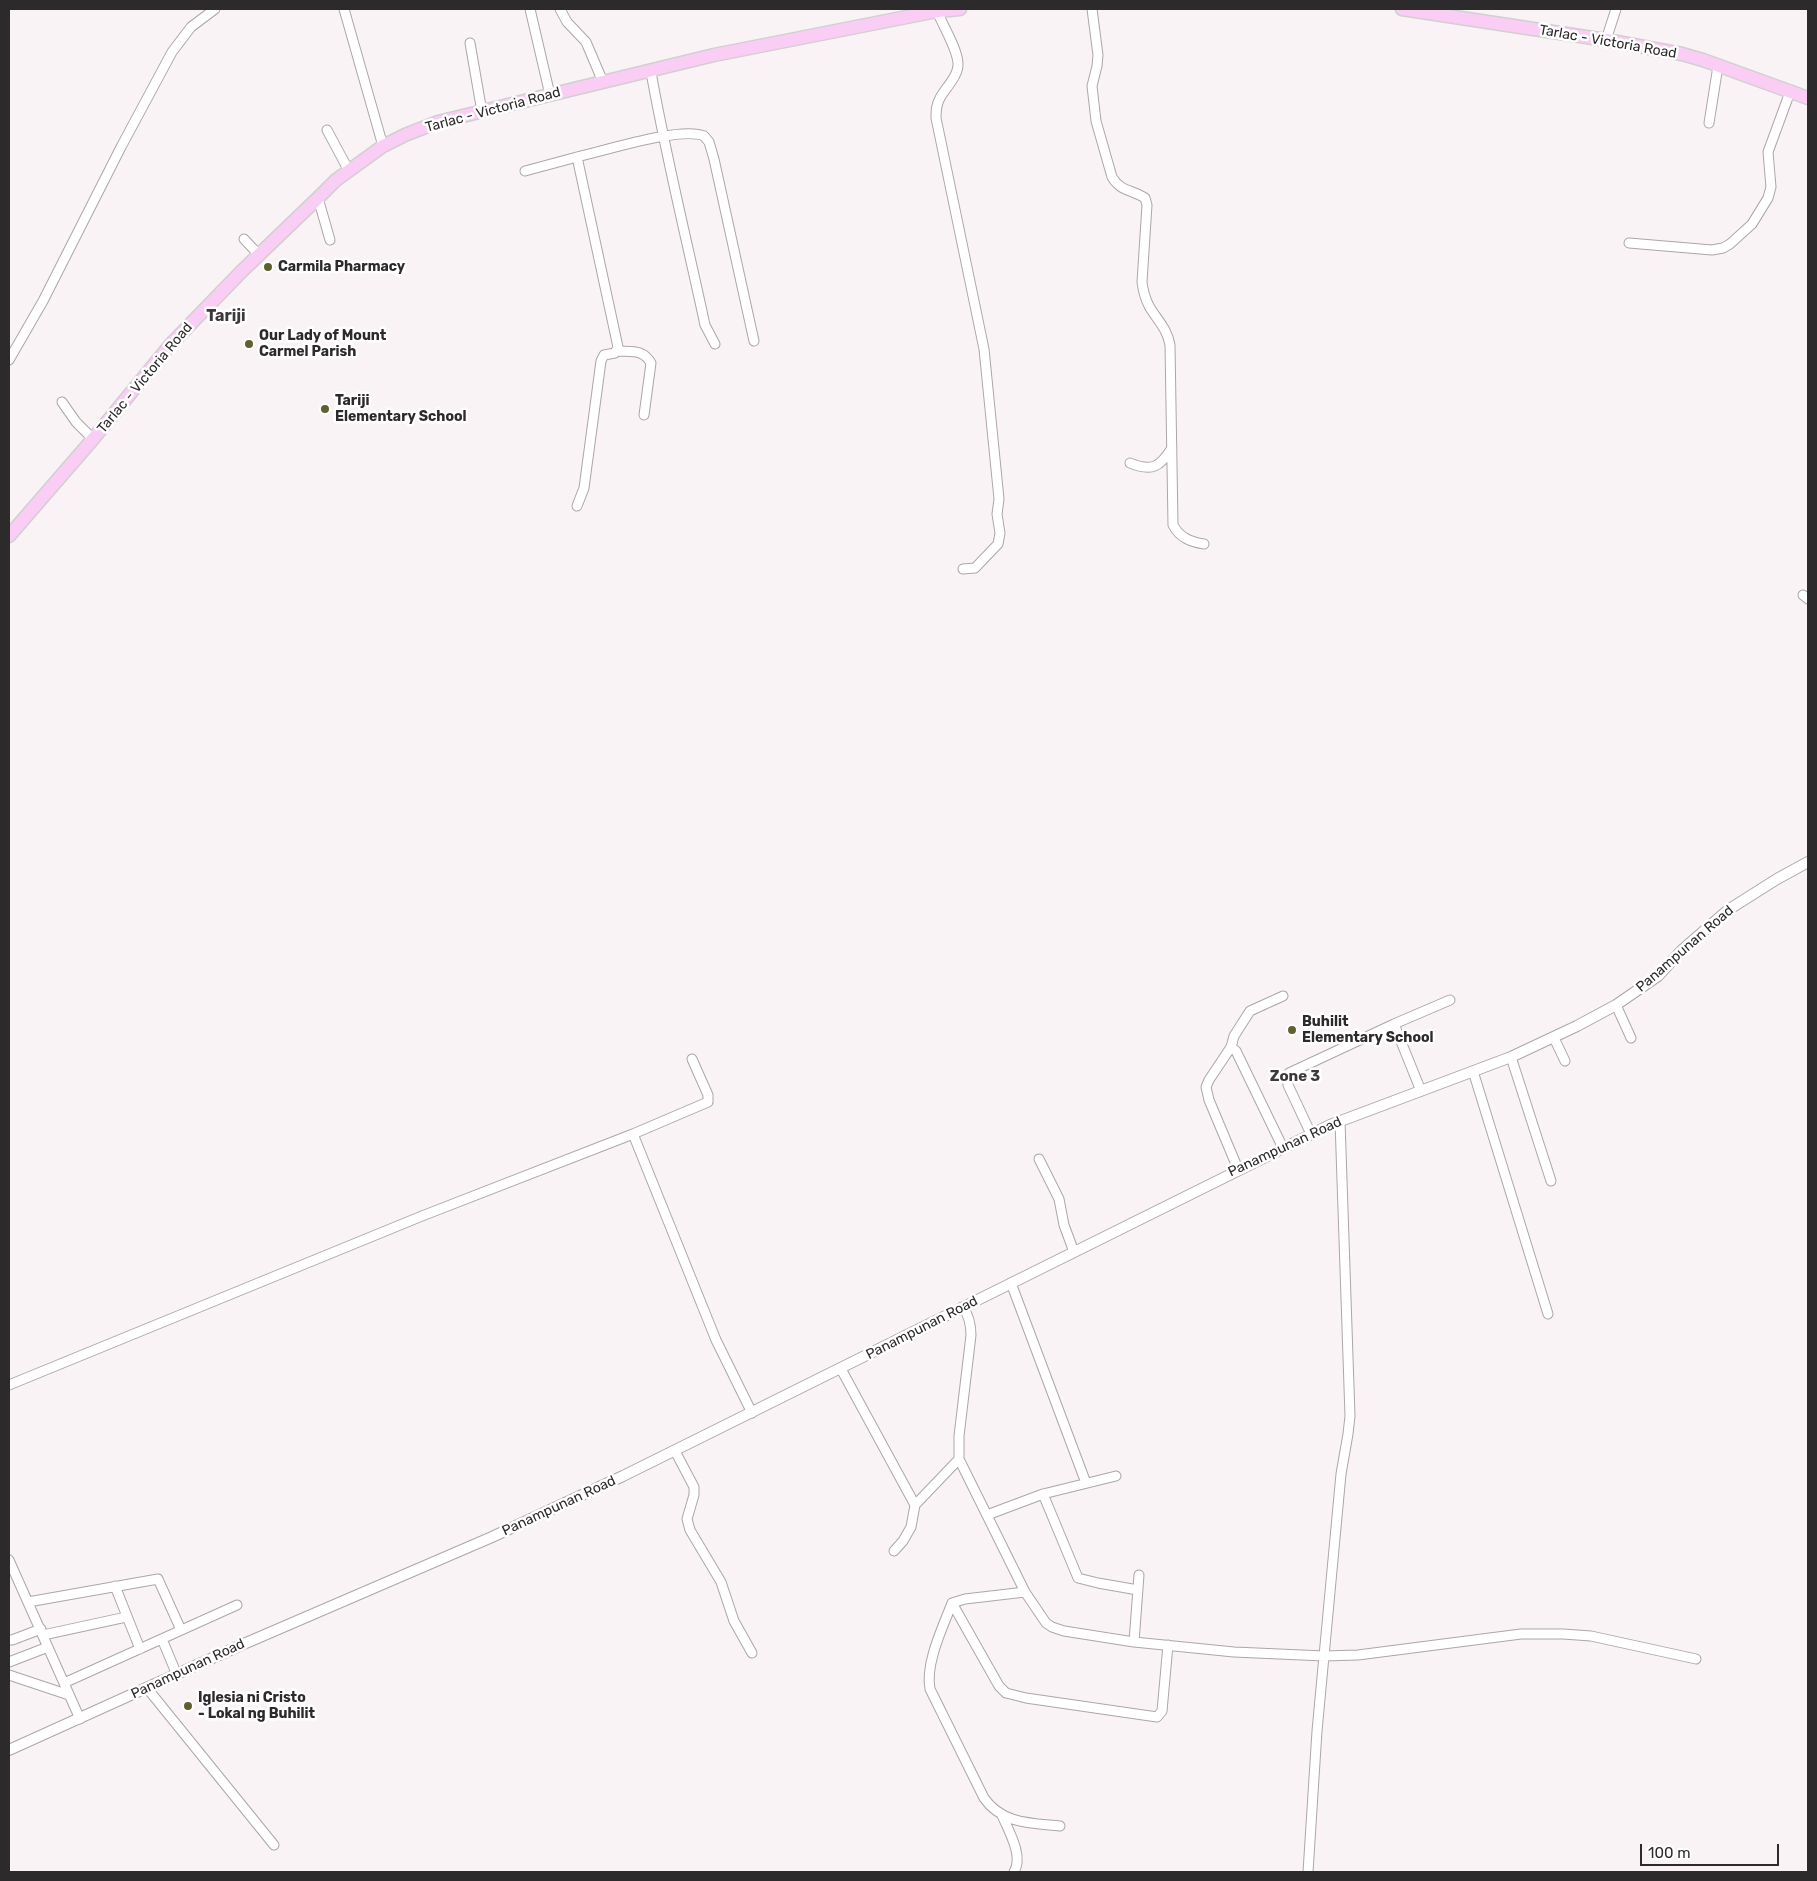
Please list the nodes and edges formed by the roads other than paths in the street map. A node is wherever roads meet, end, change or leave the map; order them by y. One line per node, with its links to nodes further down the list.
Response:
1 (215, 9): 34 (street)
2 (344, 9): 22 (street)
3 (530, 9): 16 (street)
4 (560, 9): 14 (street)
5 (960, 9): 9 (main road, Tarlac - Victoria Road)
6 (1092, 9): 38 (street)
7 (1405, 9): 10 (main road, Tarlac - Victoria Road)
8 (1616, 9): 10 (street)
9 (937, 12): 13 (main road, Tarlac - Victoria Road); 43 (street)
10 (1606, 40): 12 (main road, Tarlac - Victoria Road)
11 (470, 43): 18 (street)
12 (1718, 66): 15 (main road, Tarlac - Victoria Road); 19 (street)
13 (651, 72): 14 (main road, Tarlac - Victoria Road); 21 (street)
14 (603, 82): 16 (main road, Tarlac - Victoria Road)
15 (1790, 92): 17 (main road, Tarlac - Victoria Road); 29 (street)
16 (550, 95): 18 (main road, Tarlac - Victoria Road)
17 (1808, 98)
18 (482, 112): 22 (main road, Tarlac - Victoria Road)
19 (1709, 123)
20 (327, 130): 24 (street)
21 (662, 137): 23 (street); 31 (street); 32 (street)
22 (383, 146): 24 (main road, Tarlac - Victoria Road)
23 (577, 157): 25 (street); 33 (street)
24 (349, 171): 26 (main road, Tarlac - Victoria Road)
25 (525, 171)
26 (318, 198): 28 (street); 30 (main road, Tarlac - Victoria Road)
27 (244, 239): 30 (street)
28 (330, 240)
29 (1629, 243)
30 (259, 255): 37 (main road, Tarlac - Victoria Road)
31 (754, 341)
32 (715, 344)
33 (617, 351): 36 (street); 40 (street)
34 (9, 360)
35 (62, 402): 37 (street)
36 (644, 415)
37 (93, 439): 41 (main road, Tarlac - Victoria Road)
38 (1172, 448): 39 (street); 42 (street)
39 (1130, 463)
40 (578, 506)
41 (9, 536)
42 (1204, 544)
43 (963, 569)
44 (1808, 862): 47 (street, Panampunan Road)
45 (1283, 996): 51 (street)
46 (1450, 1000): 48 (street)
47 (1616, 1005): 49 (street, Panampunan Road); 50 (street)
48 (1394, 1024): 56 (street); 59 (street)
49 (1554, 1038): 52 (street, Panampunan Road); 54 (street)
50 (1631, 1038)
51 (1230, 1047): 60 (street); 62 (street)
52 (1511, 1056): 55 (street, Panampunan Road); 63 (street)
53 (692, 1059): 58 (street)
54 (1565, 1061)
55 (1473, 1071): 56 (street, Panampunan Road); 67 (street)
56 (1421, 1092): 57 (street, Panampunan Road)
57 (1340, 1121): 59 (street, Panampunan Road); 97 (street)
58 (633, 1134): 69 (street); 70 (street)
59 (1311, 1134): 60 (street, Panampunan Road)
60 (1283, 1148): 62 (street, Panampunan Road)
61 (1039, 1159): 64 (street)
62 (1238, 1169): 64 (street, Panampunan Road)
63 (1551, 1182)
64 (1074, 1252): 65 (street, Panampunan Road)
65 (1011, 1283): 66 (street, Panampunan Road); 74 (street)
66 (963, 1307): 68 (street, Panampunan Road); 72 (street)
67 (1548, 1314)
68 (840, 1369): 70 (street, Panampunan Road); 76 (street)
69 (9, 1385)
70 (752, 1413): 71 (street, Panampunan Road)
71 (676, 1451): 96 (street); 101 (street, Panampunan Road)
72 (960, 1458): 76 (street); 77 (street)
73 (1116, 1476): 74 (street)
74 (1086, 1483): 75 (street)
75 (1043, 1494): 77 (street); 82 (street)
76 (915, 1505): 78 (street)
77 (987, 1515): 83 (street)
78 (894, 1551)
79 (9, 1560): 84 (street)
80 (1139, 1575): 82 (street)
81 (115, 1586): 84 (street); 87 (street); 88 (street)
82 (1138, 1590): 92 (street)
83 (1025, 1592): 85 (street); 92 (street)
84 (28, 1602): 89 (street)
85 (952, 1602): 93 (street); 107 (street)
86 (237, 1605): 88 (street)
87 (126, 1617): 89 (street); 95 (street)
88 (181, 1630): 90 (street)
89 (42, 1632): 91 (street); 94 (street)
90 (162, 1639): 95 (street); 101 (street)
91 (9, 1640)
92 (1134, 1642): 93 (street)
93 (1168, 1645): 97 (street)
94 (48, 1647): 99 (street); 102 (street)
95 (140, 1648): 102 (street)
96 (752, 1653)
97 (1324, 1656): 98 (street); 111 (street)
98 (1696, 1659)
99 (9, 1662)
100 (9, 1675): 104 (street)
101 (177, 1675): 103 (street, Panampunan Road)
102 (64, 1683): 104 (street)
103 (147, 1688): 105 (street, Panampunan Road); 109 (street)
104 (70, 1695): 105 (street)
105 (80, 1719): 106 (street, Panampunan Road)
106 (9, 1750)
107 (1002, 1815): 108 (street); 110 (street)
108 (1060, 1826)
109 (274, 1845)
110 (1014, 1872)
111 (1308, 1872)

